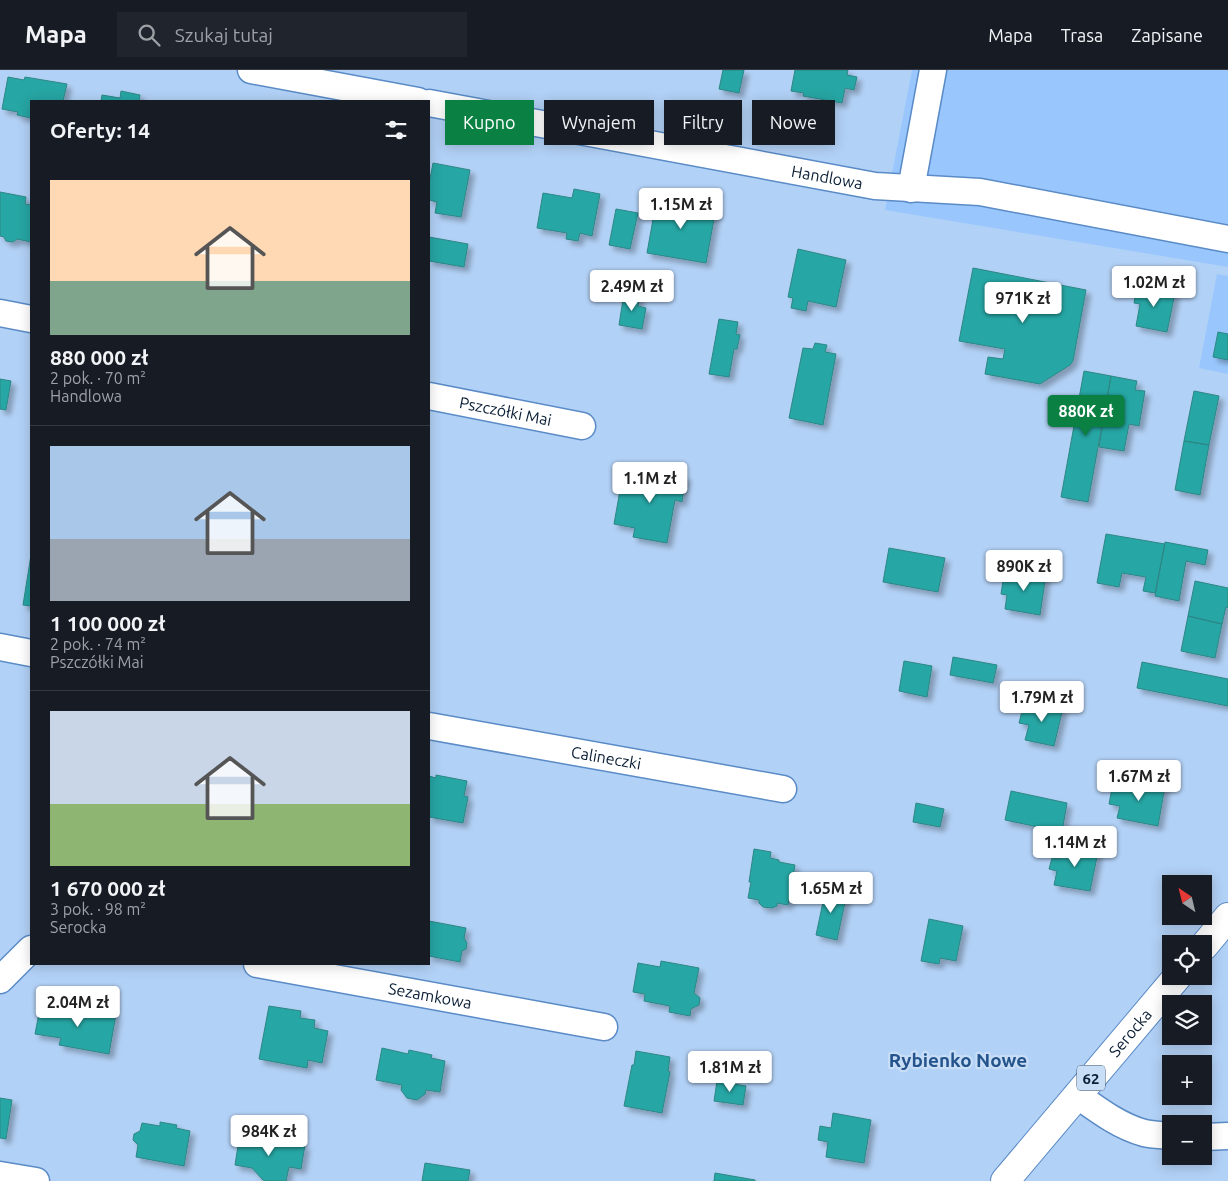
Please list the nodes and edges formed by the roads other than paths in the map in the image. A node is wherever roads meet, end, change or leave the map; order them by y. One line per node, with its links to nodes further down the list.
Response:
1 (251, 70): 3 (street)
2 (933, 70): 5 (street)
3 (413, 100)
4 (430, 103): 5 (street, Handlowa)
5 (911, 189): 6 (street, Handlowa)
6 (1228, 239)
7 (0, 313): 8 (street)
8 (30, 319)
9 (430, 396): 10 (street, Pszczółki Mai)
10 (582, 426)
11 (0, 647): 12 (street)
12 (30, 652)
13 (430, 726): 14 (street, Calineczki)
14 (783, 789)
15 (1228, 917): 16 (main road)
16 (1212, 936)
17 (30, 950): 19 (street)
18 (263, 965): 21 (street, Sezamkowa)
19 (0, 980)
20 (1170, 985): 22 (main road, Serocka / 62)
21 (604, 1027)
22 (1077, 1095): 23 (street); 28 (main road, Serocka / 62)
23 (1162, 1135)
24 (1228, 1136): 25 (street)
25 (1212, 1137)
26 (0, 1176): 27 (street)
27 (36, 1181)
28 (1005, 1181)

